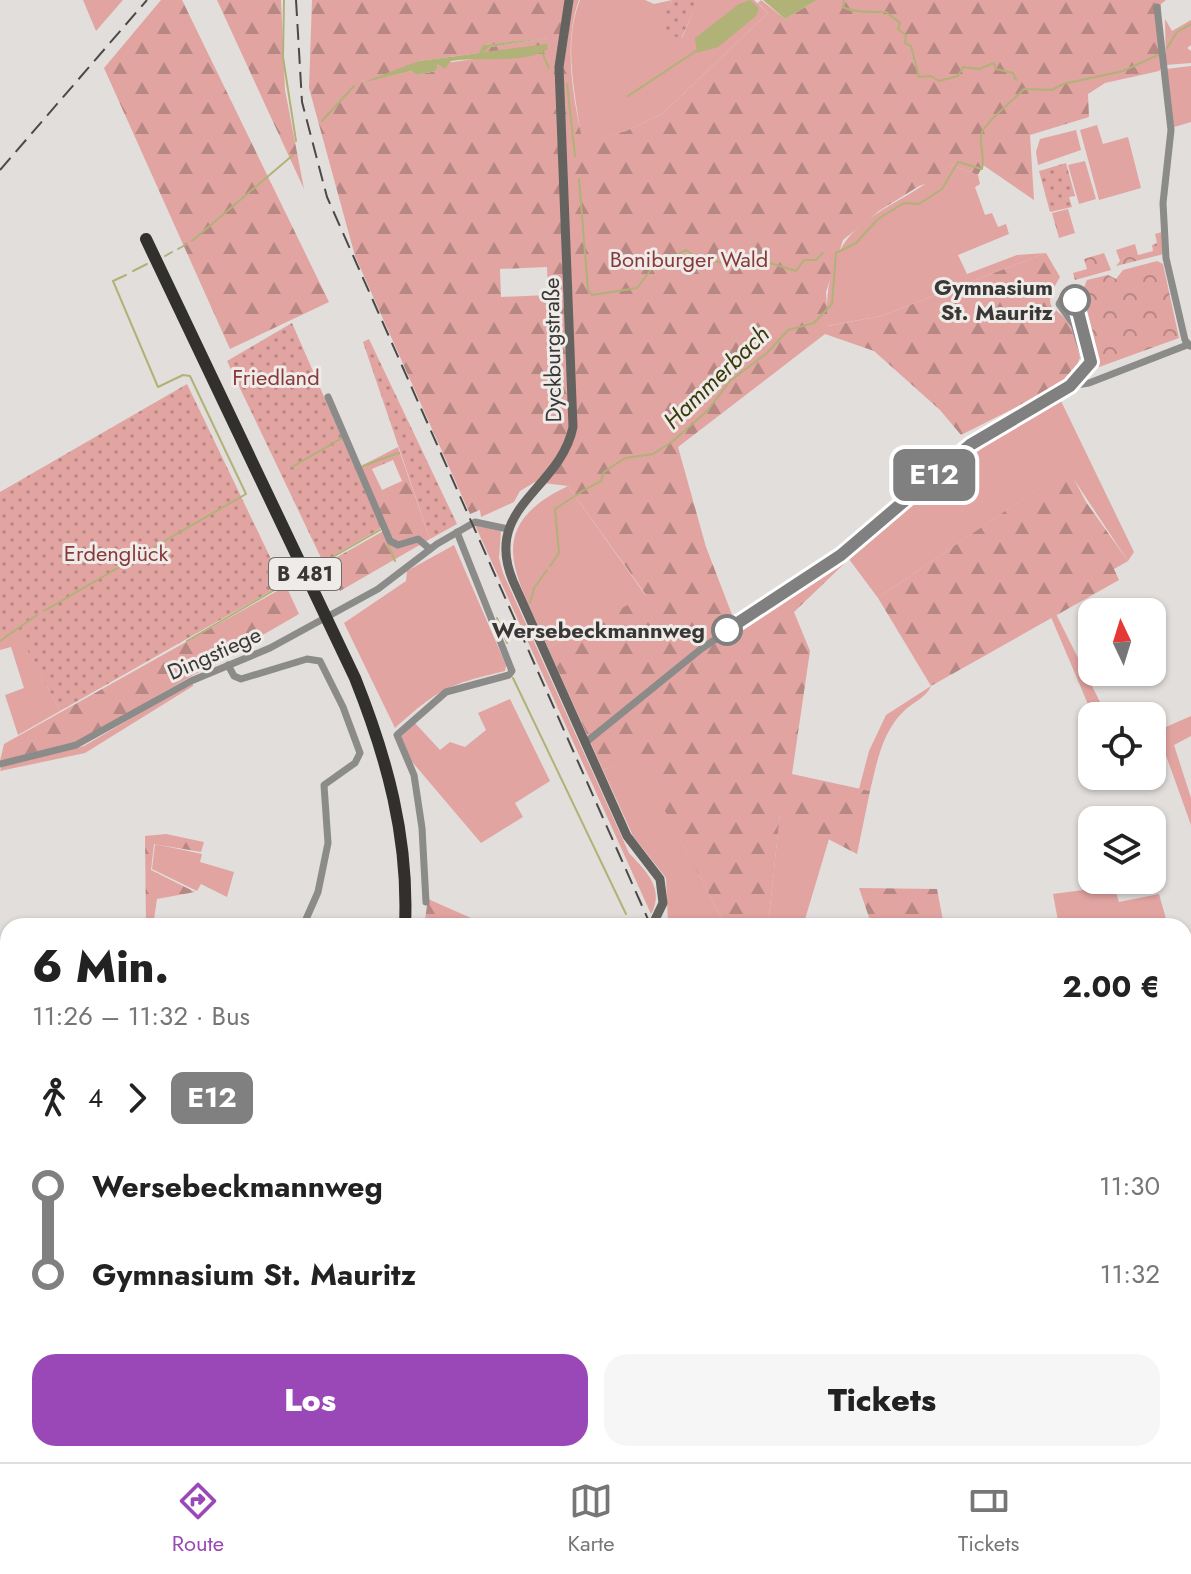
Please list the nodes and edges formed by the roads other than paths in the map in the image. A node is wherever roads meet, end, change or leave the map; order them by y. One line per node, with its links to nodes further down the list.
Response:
1 (569, 0): 8 (street, Dyckburgstraße)
2 (1157, 7): 4 (street)
3 (146, 239): 16 (highway, B 481)
4 (1188, 344): 6 (street)
5 (1087, 367): 5 (street); 6 (street)
6 (1070, 386): 12 (street)
7 (328, 397): 10 (street)
8 (508, 529): 9 (street, Dingstiege); 12 (street)
9 (457, 532): 10 (street, Dingstiege); 14 (street)
10 (430, 549): 11 (street, Dingstiege)
11 (228, 665): 13 (street, Dingstiege); 15 (street)
12 (585, 743): 17 (street)
13 (0, 764)
14 (426, 902)
15 (307, 918)
16 (405, 918)
17 (656, 918)

